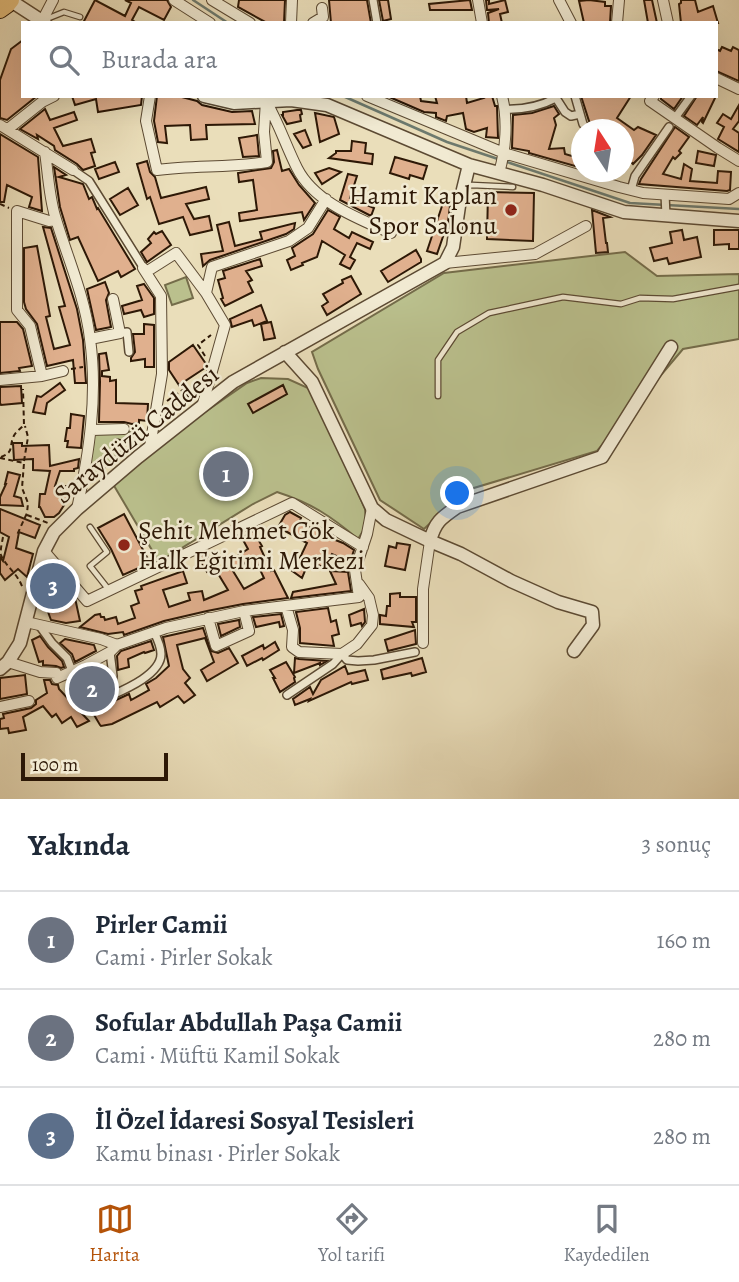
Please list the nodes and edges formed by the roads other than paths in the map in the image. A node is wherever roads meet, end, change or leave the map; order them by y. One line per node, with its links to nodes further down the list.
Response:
1 (53, 0): 15 (street)
2 (174, 0): 17 (street)
3 (212, 0): 10 (street)
4 (292, 0): 19 (street)
5 (373, 0): 21 (street)
6 (478, 0): 22 (street)
7 (559, 0): 23 (street)
8 (619, 0): 24 (street)
9 (663, 0): 25 (street)
10 (224, 4): 18 (street)
11 (5, 8): 14 (street)
12 (322, 8): 20 (street)
13 (80, 17): 16 (lane)
14 (41, 21)
15 (44, 21)
16 (46, 21)
17 (207, 21)
18 (247, 21)
19 (291, 21)
20 (316, 21)
21 (377, 21)
22 (482, 21)
23 (570, 21)
24 (617, 21)
25 (668, 21)
26 (718, 79): 27 (street)
27 (739, 89)
28 (50, 98): 41 (street)
29 (150, 98): 36 (street)
30 (213, 98): 36 (street)
31 (372, 98): 43 (street)
32 (502, 98): 37 (street)
33 (576, 98): 38 (street)
34 (652, 98): 40 (street)
35 (690, 98): 40 (street)
36 (264, 99): 45 (street); 55 (street)
37 (504, 109): 38 (street); 43 (street)
38 (580, 114): 39 (street)
39 (582, 119)
40 (672, 123): 44 (street); 52 (street)
41 (4, 127): 42 (street)
42 (45, 152): 46 (street); 57 (street)
43 (505, 153): 47 (street); 48 (street)
44 (739, 161)
45 (469, 165): 48 (street); 50 (street)
46 (73, 170): 62 (street)
47 (571, 170)
48 (499, 173): 56 (street)
49 (610, 182): 52 (street)
50 (464, 187): 51 (lane); 61 (street)
51 (513, 187)
52 (631, 190): 54 (street)
53 (739, 193): 54 (street)
54 (665, 196): 56 (street)
55 (326, 199): 60 (street); 64 (street)
56 (666, 214): 58 (street)
57 (56, 220): 67 (street); 72 (street)
58 (739, 221)
59 (586, 226): 61 (street)
60 (391, 233)
61 (445, 263): 70 (street, Saraydüzü Caddesi)
62 (145, 270): 64 (street); 78 (street)
63 (739, 287): 74 (lane)
64 (206, 293): 75 (street)
65 (113, 299): 66 (street)
66 (120, 333): 67 (street); 69 (street)
67 (90, 338): 76 (street)
68 (671, 347): 82 (street)
69 (129, 352)
70 (285, 352): 75 (street, Saraydüzü Caddesi); 79 (street)
71 (63, 371): 72 (street)
72 (42, 376): 73 (street)
73 (0, 380)
74 (438, 396)
75 (202, 407): 78 (street, Saraydüzü Caddesi)
76 (92, 429): 77 (street); 80 (street)
77 (124, 429)
78 (150, 447): 80 (street, Saraydüzü Caddesi)
79 (372, 508): 82 (street); 83 (street)
80 (77, 509): 84 (street, Saraydüzü Caddesi)
81 (89, 527): 86 (lane)
82 (430, 541): 92 (street); 94 (street)
83 (363, 547): 85 (street); 86 (street)
84 (44, 551): 86 (street); 90 (street, Saraydüzü Caddesi)
85 (357, 581): 87 (street); 96 (street)
86 (109, 590)
87 (286, 606): 88 (street); 96 (street)
88 (244, 611): 89 (street); 89 (street)
89 (208, 618): 91 (street)
90 (33, 623): 93 (street); 97 (street, Saraydüzü Caddesi); 98 (street)
91 (154, 632): 93 (street); 93 (street)
92 (423, 643)
93 (113, 648): 98 (street)
94 (574, 651)
95 (415, 652): 96 (street)
96 (342, 654): 99 (street)
97 (4, 665): 98 (street)
98 (72, 671)
99 (287, 695)
100 (29, 701): 101 (street)
101 (0, 707)

